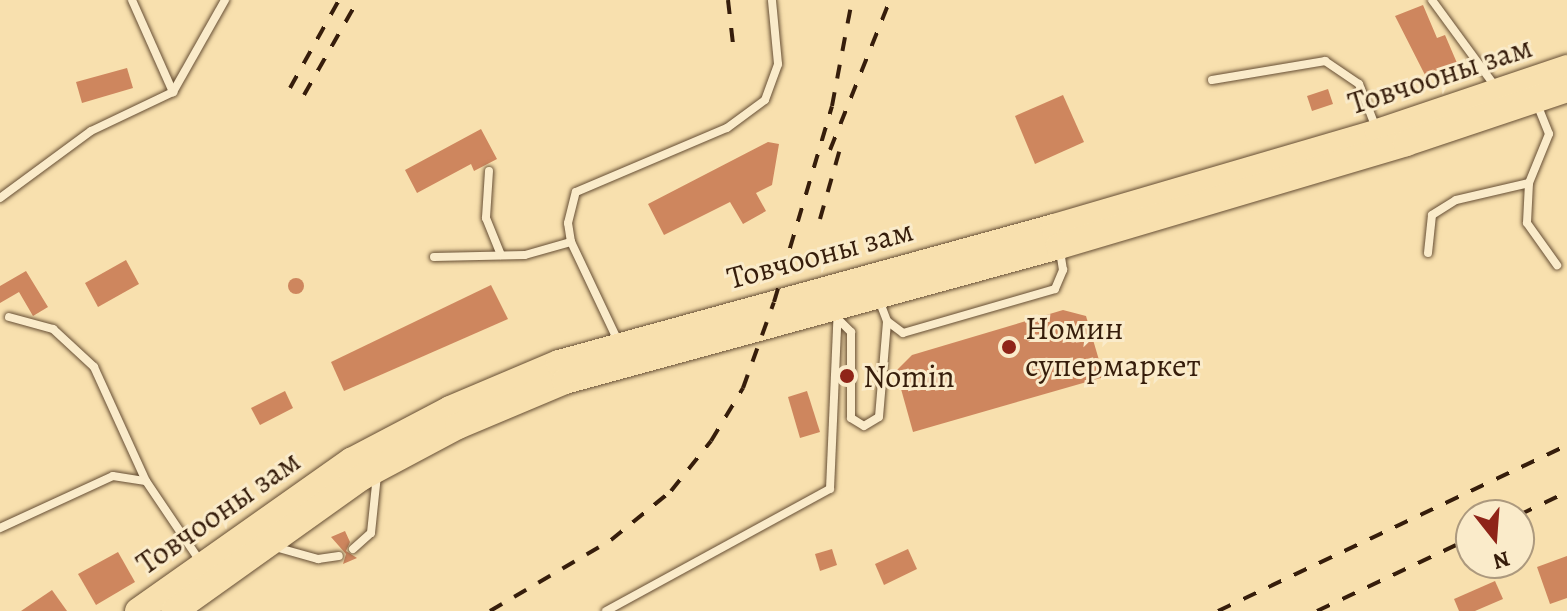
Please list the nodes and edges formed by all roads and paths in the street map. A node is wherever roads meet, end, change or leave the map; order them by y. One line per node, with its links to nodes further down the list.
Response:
1 (132, 0): 8 (lane)
2 (225, 0): 8 (lane)
3 (772, 0): 14 (lane)
4 (1432, 0): 9 (lane)
5 (1567, 68): 9 (highway, Товчооны зам)
6 (1212, 80): 10 (lane)
7 (1567, 89): 9 (highway, Товчооны зам)
8 (173, 92): 13 (lane)
9 (1515, 99): 10 (highway, Товчооны зам); 12 (lane); 15 (highway, Товчооны зам)
10 (1378, 132): 24 (highway, Товчооны зам)
11 (489, 171): 17 (lane)
12 (1529, 183): 16 (lane); 19 (lane)
13 (0, 198)
14 (571, 242): 17 (lane); 24 (lane)
15 (1059, 246): 20 (highway, Товчооны зам); 23 (lane)
16 (1428, 253)
17 (501, 255): 18 (lane)
18 (434, 257)
19 (1557, 265)
20 (878, 296): 21 (highway, Товчооны зам); 23 (lane)
21 (838, 313): 23 (lane); 25 (highway, Товчооны зам); 34 (lane)
22 (9, 317): 26 (lane)
23 (887, 321)
24 (620, 344): 31 (highway, Товчооны зам)
25 (378, 469): 28 (highway, Товчооны зам); 29 (lane)
26 (146, 481): 27 (lane); 31 (lane)
27 (0, 528)
28 (266, 544): 30 (lane); 33 (highway, Товчооны зам)
29 (353, 549)
30 (339, 556)
31 (201, 562): 32 (highway, Товчооны зам)
32 (138, 611)
33 (174, 611)
34 (606, 611)

